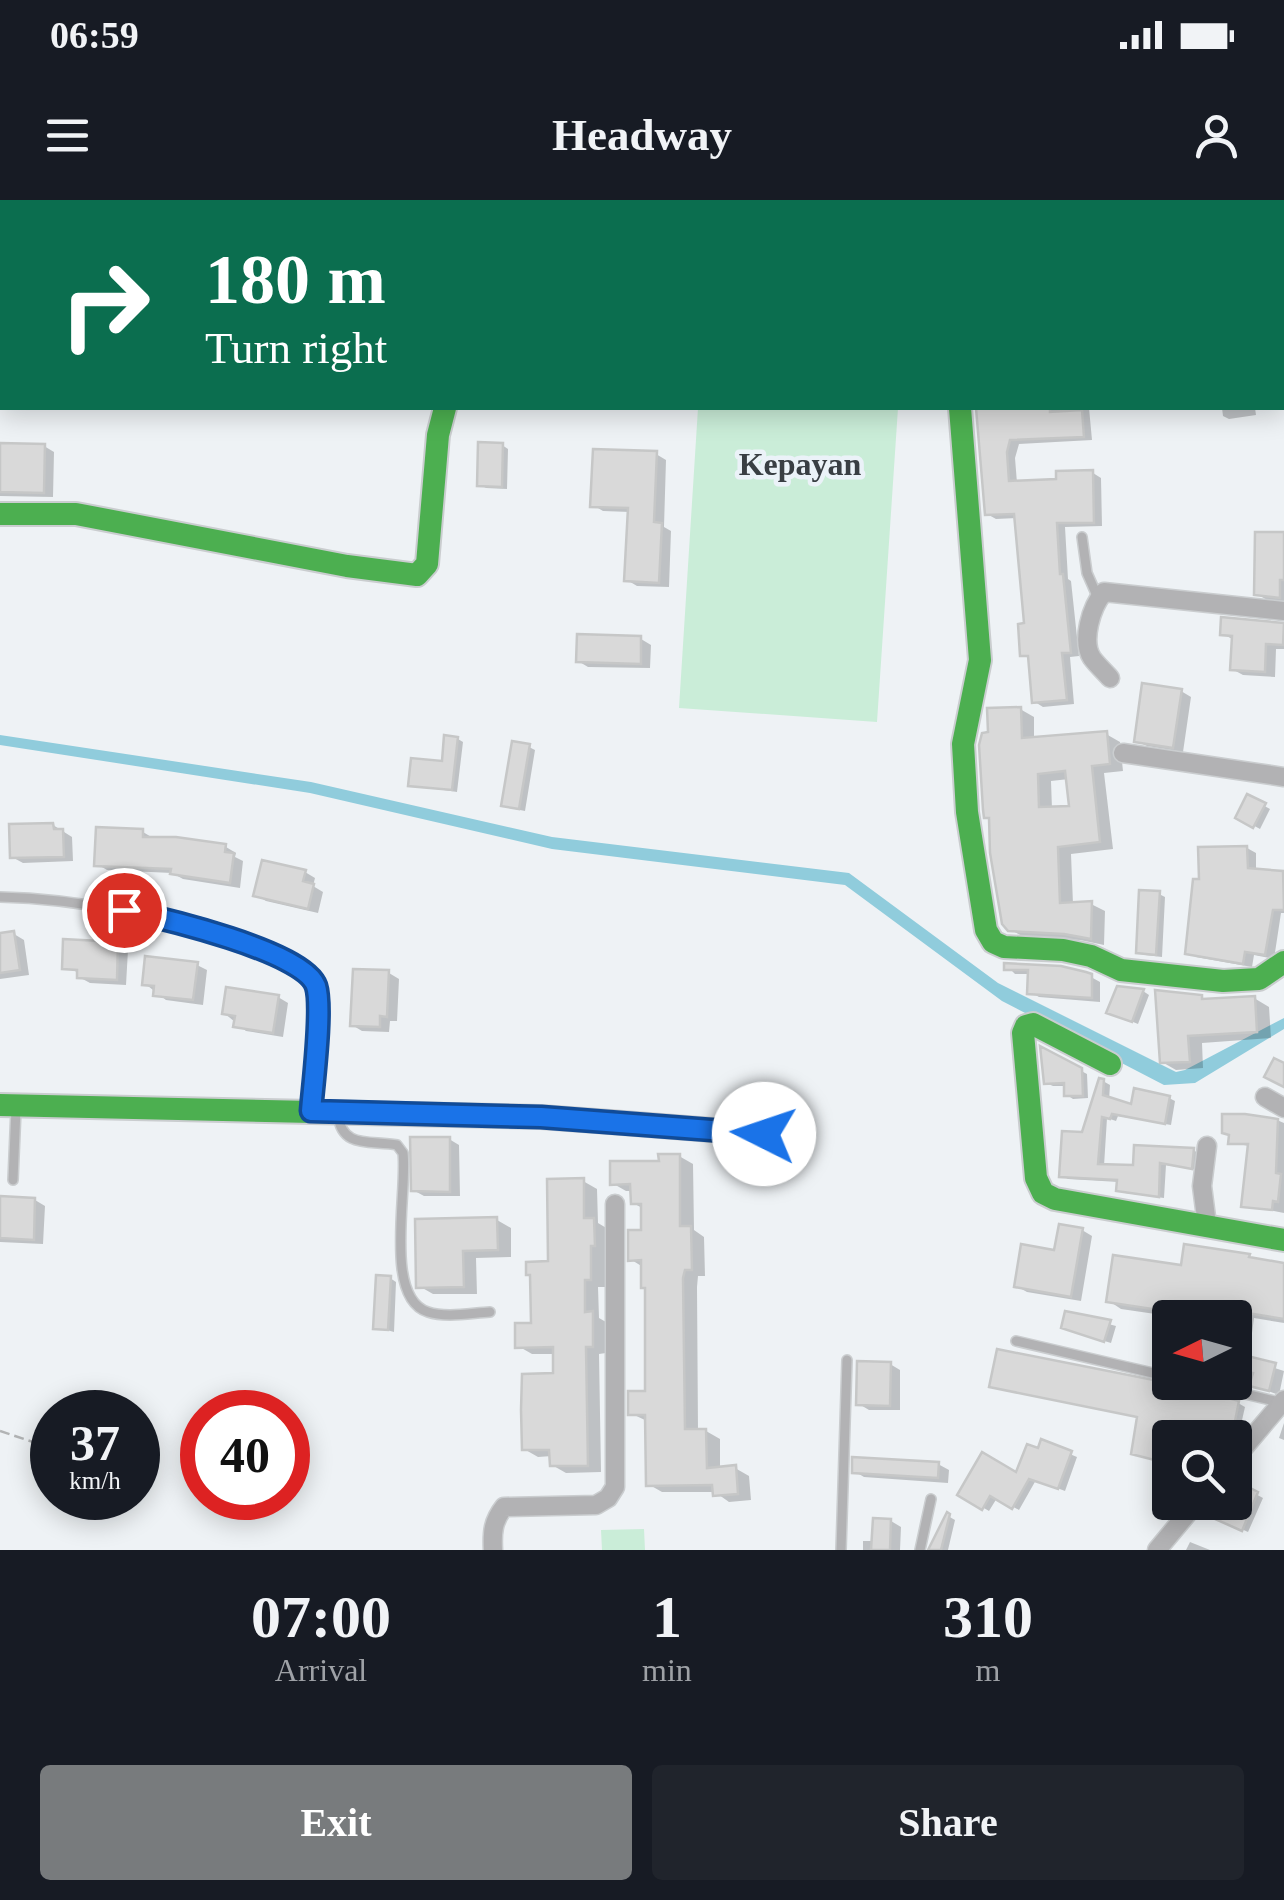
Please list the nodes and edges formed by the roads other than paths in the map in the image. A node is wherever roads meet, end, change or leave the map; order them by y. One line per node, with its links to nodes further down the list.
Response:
1 (444, 410): 3 (street)
2 (960, 410): 11 (street)
3 (0, 514)
4 (1082, 536): 5 (lane)
5 (1098, 598): 6 (street); 7 (street)
6 (1284, 610)
7 (1110, 678)
8 (1123, 753): 9 (street)
9 (1284, 777)
10 (0, 897): 16 (lane)
11 (1284, 962)
12 (1110, 1064): 22 (street)
13 (1265, 1098): 15 (street)
14 (8, 1106): 16 (street); 20 (lane)
15 (1284, 1108)
16 (311, 1111): 17 (street)
17 (337, 1112): 18 (street); 24 (lane)
18 (764, 1134)
19 (1207, 1146): 22 (street)
20 (14, 1180)
21 (615, 1204): 33 (street)
22 (1207, 1224): 23 (street)
23 (1284, 1240)
24 (490, 1312)
25 (1016, 1340): 27 (lane)
26 (847, 1360): 34 (lane)
27 (1152, 1373)
28 (1252, 1394): 29 (lane)
29 (1283, 1401): 30 (street)
30 (1252, 1438)
31 (931, 1499): 35 (lane)
32 (1182, 1520): 36 (street)
33 (493, 1550)
34 (841, 1550)
35 (920, 1550)
36 (1156, 1550)

